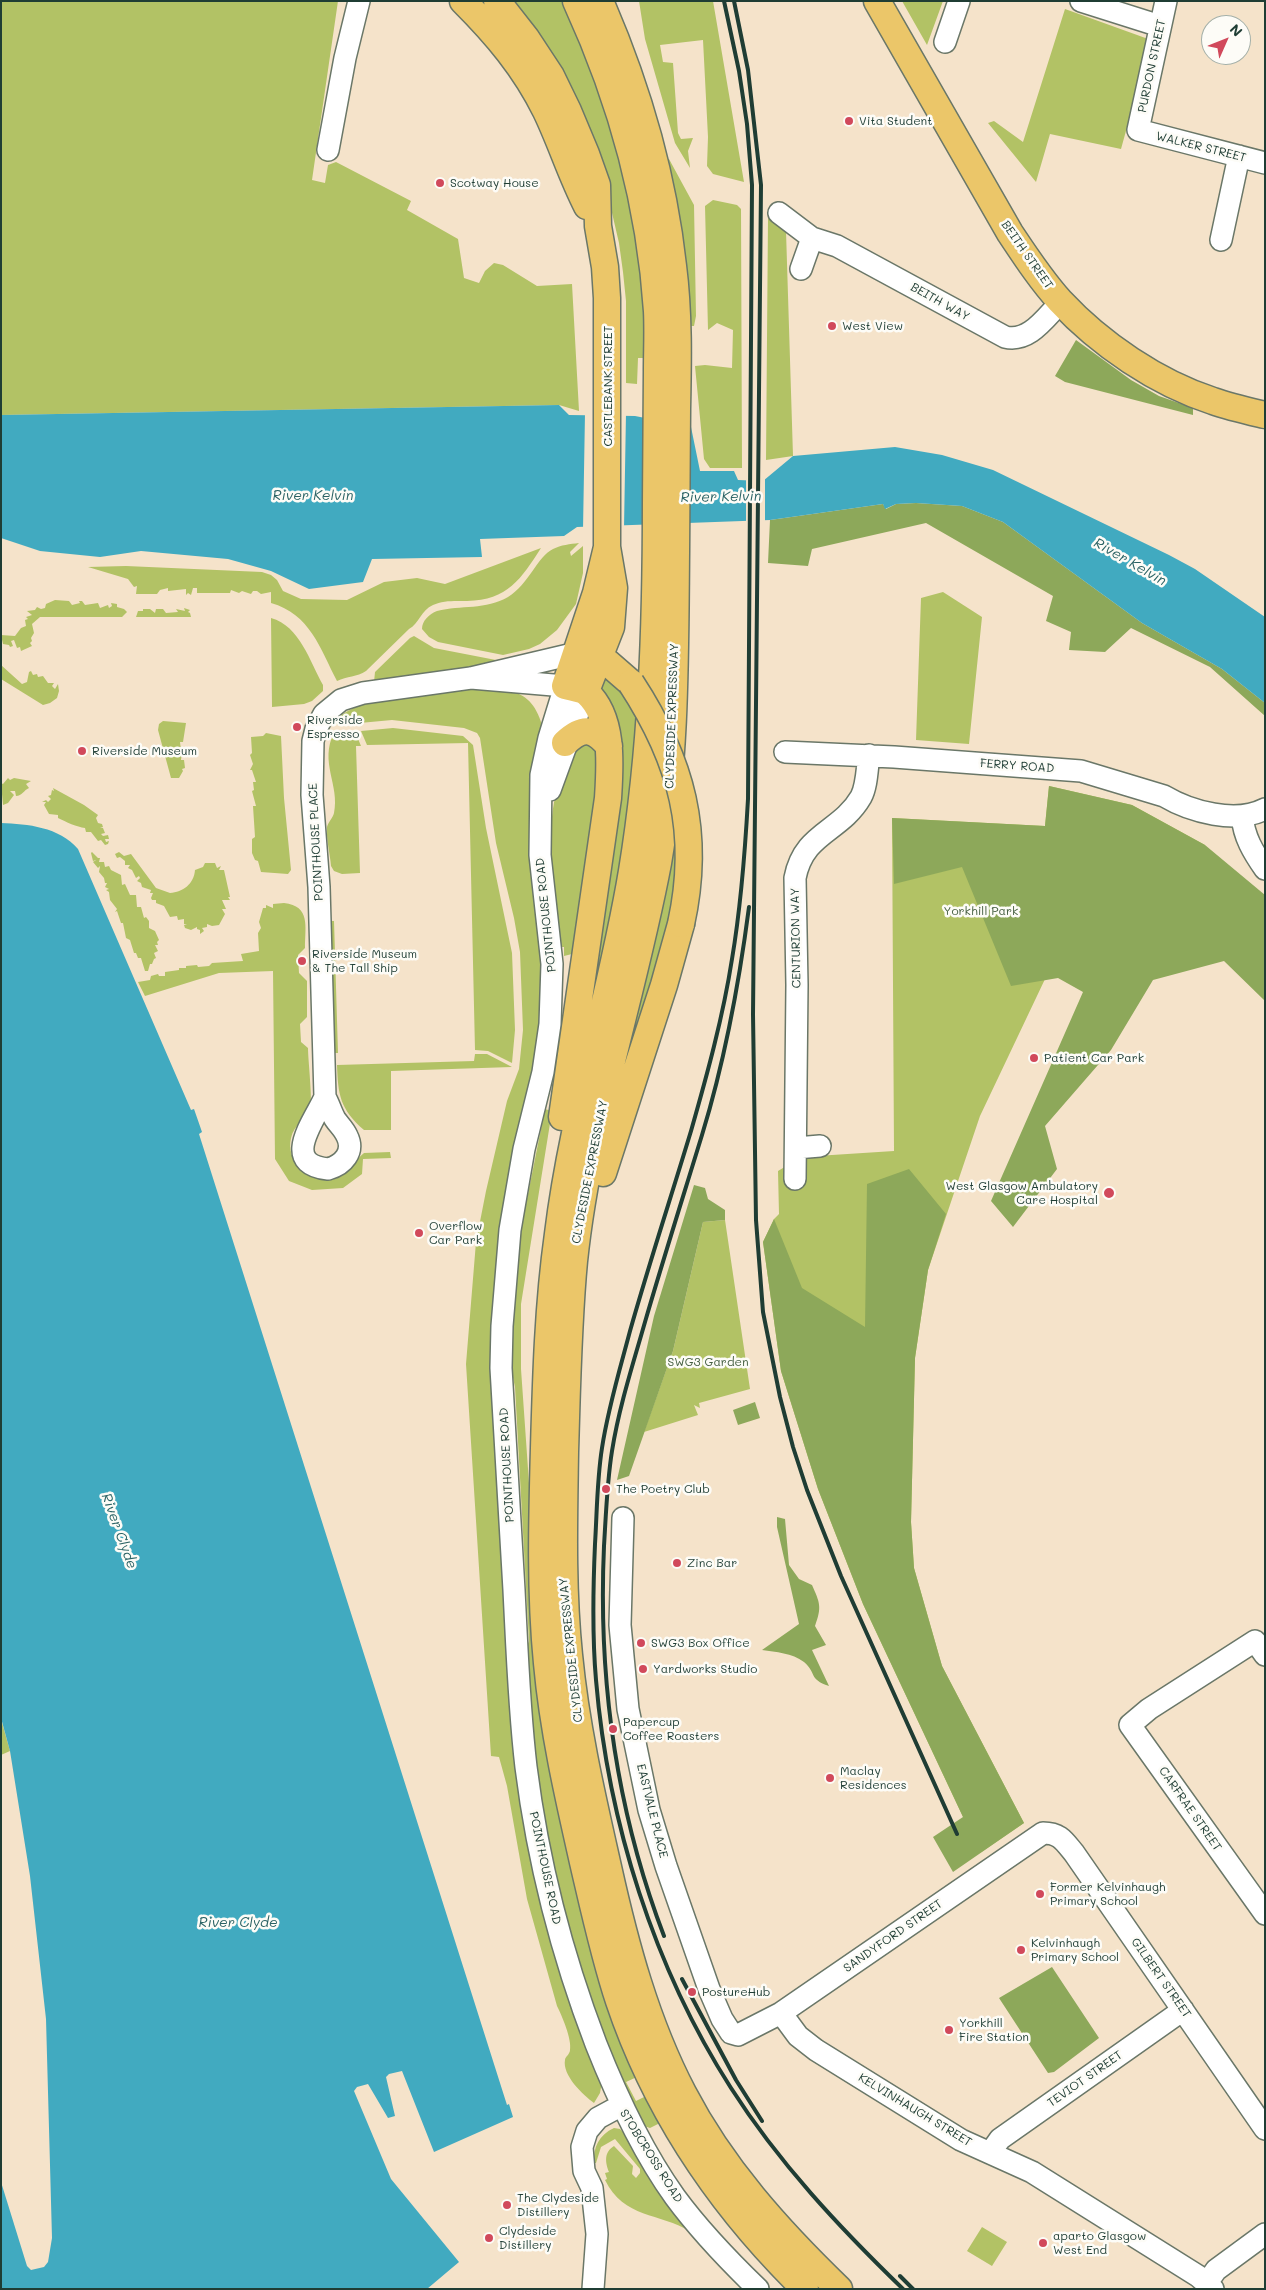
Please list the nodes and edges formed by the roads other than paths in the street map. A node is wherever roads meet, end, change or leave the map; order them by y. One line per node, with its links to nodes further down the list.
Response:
1 (359, 1): 14 (street)
2 (463, 1): 12 (main road, CASTLEBANK STREET)
3 (498, 1): 12 (main road, CASTLEBANK STREET)
4 (576, 1): 24 (main road, CLYDESIDE EXPRESSWAY)
5 (600, 1): 24 (main road, CLYDESIDE EXPRESSWAY)
6 (876, 1): 21 (main road, BEITH STREET)
7 (959, 1): 11 (street)
8 (1081, 1): 10 (street)
9 (1166, 1): 10 (street, PURDON STREET)
10 (1160, 26): 13 (street, PURDON STREET)
11 (945, 42)
12 (555, 105): 23 (main road, CASTLEBANK STREET)
13 (1138, 130): 15 (street, WALKER STREET)
14 (328, 150)
15 (1238, 156): 16 (street, WALKER STREET); 19 (street)
16 (1265, 163)
17 (779, 213): 18 (street, BEITH WAY)
18 (812, 238): 20 (street); 21 (street, BEITH WAY)
19 (1221, 240)
20 (801, 269)
21 (1061, 302): 22 (main road, BEITH STREET)
22 (1265, 415)
23 (607, 547): 25 (main road, CASTLEBANK STREET); 25 (main road, CASTLEBANK STREET)
24 (666, 603): 40 (main road, CLYDESIDE EXPRESSWAY); 42 (main road, CLYDESIDE EXPRESSWAY)
25 (608, 664): 26 (street, POINTHOUSE PLACE); 27 (main road, CASTLEBANK STREET); 40 (main road, CASTLEBANK STREET, bridge)
26 (471, 678): 27 (street, POINTHOUSE PLACE); 36 (street, POINTHOUSE PLACE)
27 (575, 689): 28 (street, POINTHOUSE ROAD); 29 (main road); 33 (street, POINTHOUSE ROAD)
28 (566, 743): 29 (main road); 33 (street, POINTHOUSE ROAD)
29 (609, 746): 42 (main road)
30 (785, 752): 31 (street, FERRY ROAD)
31 (869, 756): 34 (street, FERRY ROAD); 38 (street, CENTURION WAY)
32 (1265, 809): 34 (street)
33 (541, 816): 49 (street, POINTHOUSE ROAD)
34 (1242, 816): 35 (street)
35 (1265, 869)
36 (325, 1097)
37 (820, 1146): 38 (street)
38 (796, 1148): 39 (street, CENTURION WAY)
39 (795, 1179)
40 (574, 1259): 57 (main road, CLYDESIDE EXPRESSWAY)
41 (623, 1518): 48 (street, EASTVALE PLACE)
42 (542, 1530): 56 (main road, CLYDESIDE EXPRESSWAY)
43 (1260, 1648): 45 (street, CARFRAE STREET)
44 (1053, 1833): 46 (street, GILBERT STREET); 47 (street, SANDYFORD STREET)
45 (1265, 1914)
46 (1183, 2010): 50 (street, GILBERT STREET); 51 (street, TEVIOT STREET)
47 (781, 2013): 48 (street, SANDYFORD STREET); 51 (street, KELVINHAUGH STREET)
48 (731, 2033)
49 (622, 2105): 54 (street, STOBCROSS ROAD); 55 (street, STOBCROSS ROAD)
50 (1265, 2129)
51 (990, 2153): 53 (street, KELVINHAUGH STREET)
52 (1265, 2234): 53 (street)
53 (1210, 2286)
54 (592, 2289)
55 (758, 2289)
56 (806, 2289)
57 (839, 2289)

